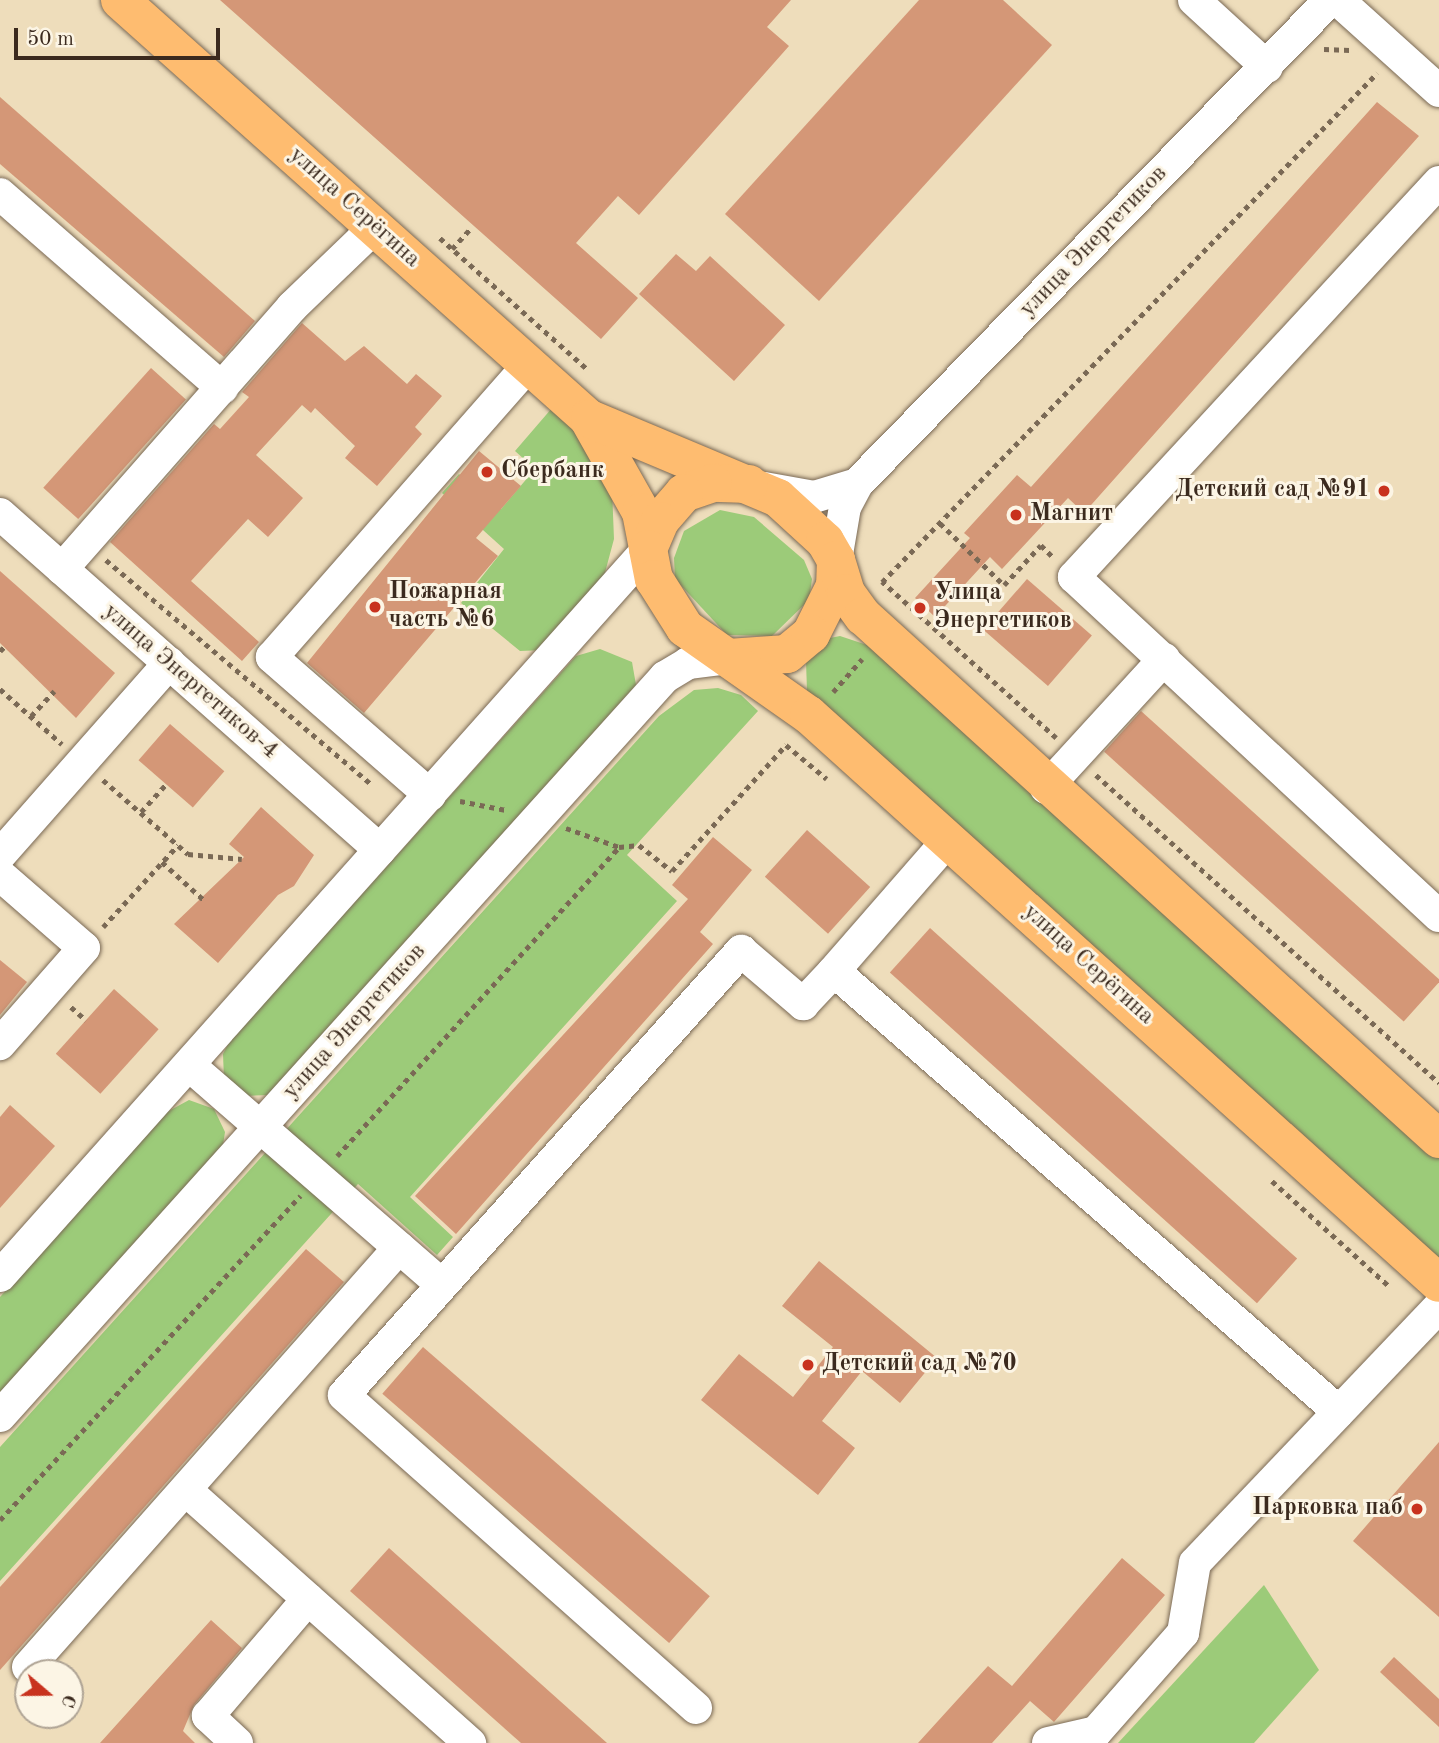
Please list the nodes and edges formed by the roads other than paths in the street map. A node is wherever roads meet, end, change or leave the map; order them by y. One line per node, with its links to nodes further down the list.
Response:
1 (120, 0): 9 (main road, улица Серёгина)
2 (1194, 0): 5 (street)
3 (1330, 0): 5 (street, улица Энергетиков)
4 (1338, 0): 6 (street)
5 (1276, 57): 14 (street, улица Энергетиков)
6 (1439, 91)
7 (1439, 181): 20 (street)
8 (0, 194): 11 (street)
9 (375, 227): 10 (main road, улица Серёгина); 11 (street)
10 (529, 365): 12 (main road, улица Серёгина); 23 (street)
11 (222, 388): 18 (street)
12 (588, 418): 13 (main road); 16 (main road)
13 (749, 484): 14 (street); 16 (main road); 17 (main road)
14 (857, 484): 17 (street)
15 (0, 514): 18 (street, улица Энергетиков-4)
16 (648, 549): 19 (main road); 23 (street)
17 (836, 560): 19 (main road); 22 (main road)
18 (62, 569): 21 (street, улица Энергетиков-4)
19 (728, 658): 24 (main road, улица Серёгина); 32 (street, улица Энергетиков)
20 (1164, 659): 22 (street); 28 (street)
21 (169, 663): 25 (street, улица Энергетиков-4); 26 (street)
22 (1046, 788): 33 (main road)
23 (439, 797): 25 (street)
24 (949, 839): 29 (street); 37 (main road, улица Серёгина)
25 (380, 850): 31 (street)
26 (0, 856)
27 (0, 875): 30 (street)
28 (1439, 916)
29 (834, 971): 36 (street); 39 (street)
30 (0, 1044)
31 (189, 1065): 32 (street); 35 (street)
32 (260, 1127): 34 (street); 40 (street, улица Энергетиков)
33 (1439, 1139)
34 (399, 1248): 36 (street); 41 (street)
35 (0, 1276)
36 (439, 1282): 44 (street)
37 (1439, 1283)
38 (1439, 1307): 39 (street)
39 (1339, 1412): 47 (street)
40 (0, 1416)
41 (188, 1492): 42 (street); 43 (street)
42 (308, 1599): 45 (street); 46 (street)
43 (35, 1659)
44 (696, 1708)
45 (237, 1743)
46 (470, 1743)
47 (1048, 1743)

